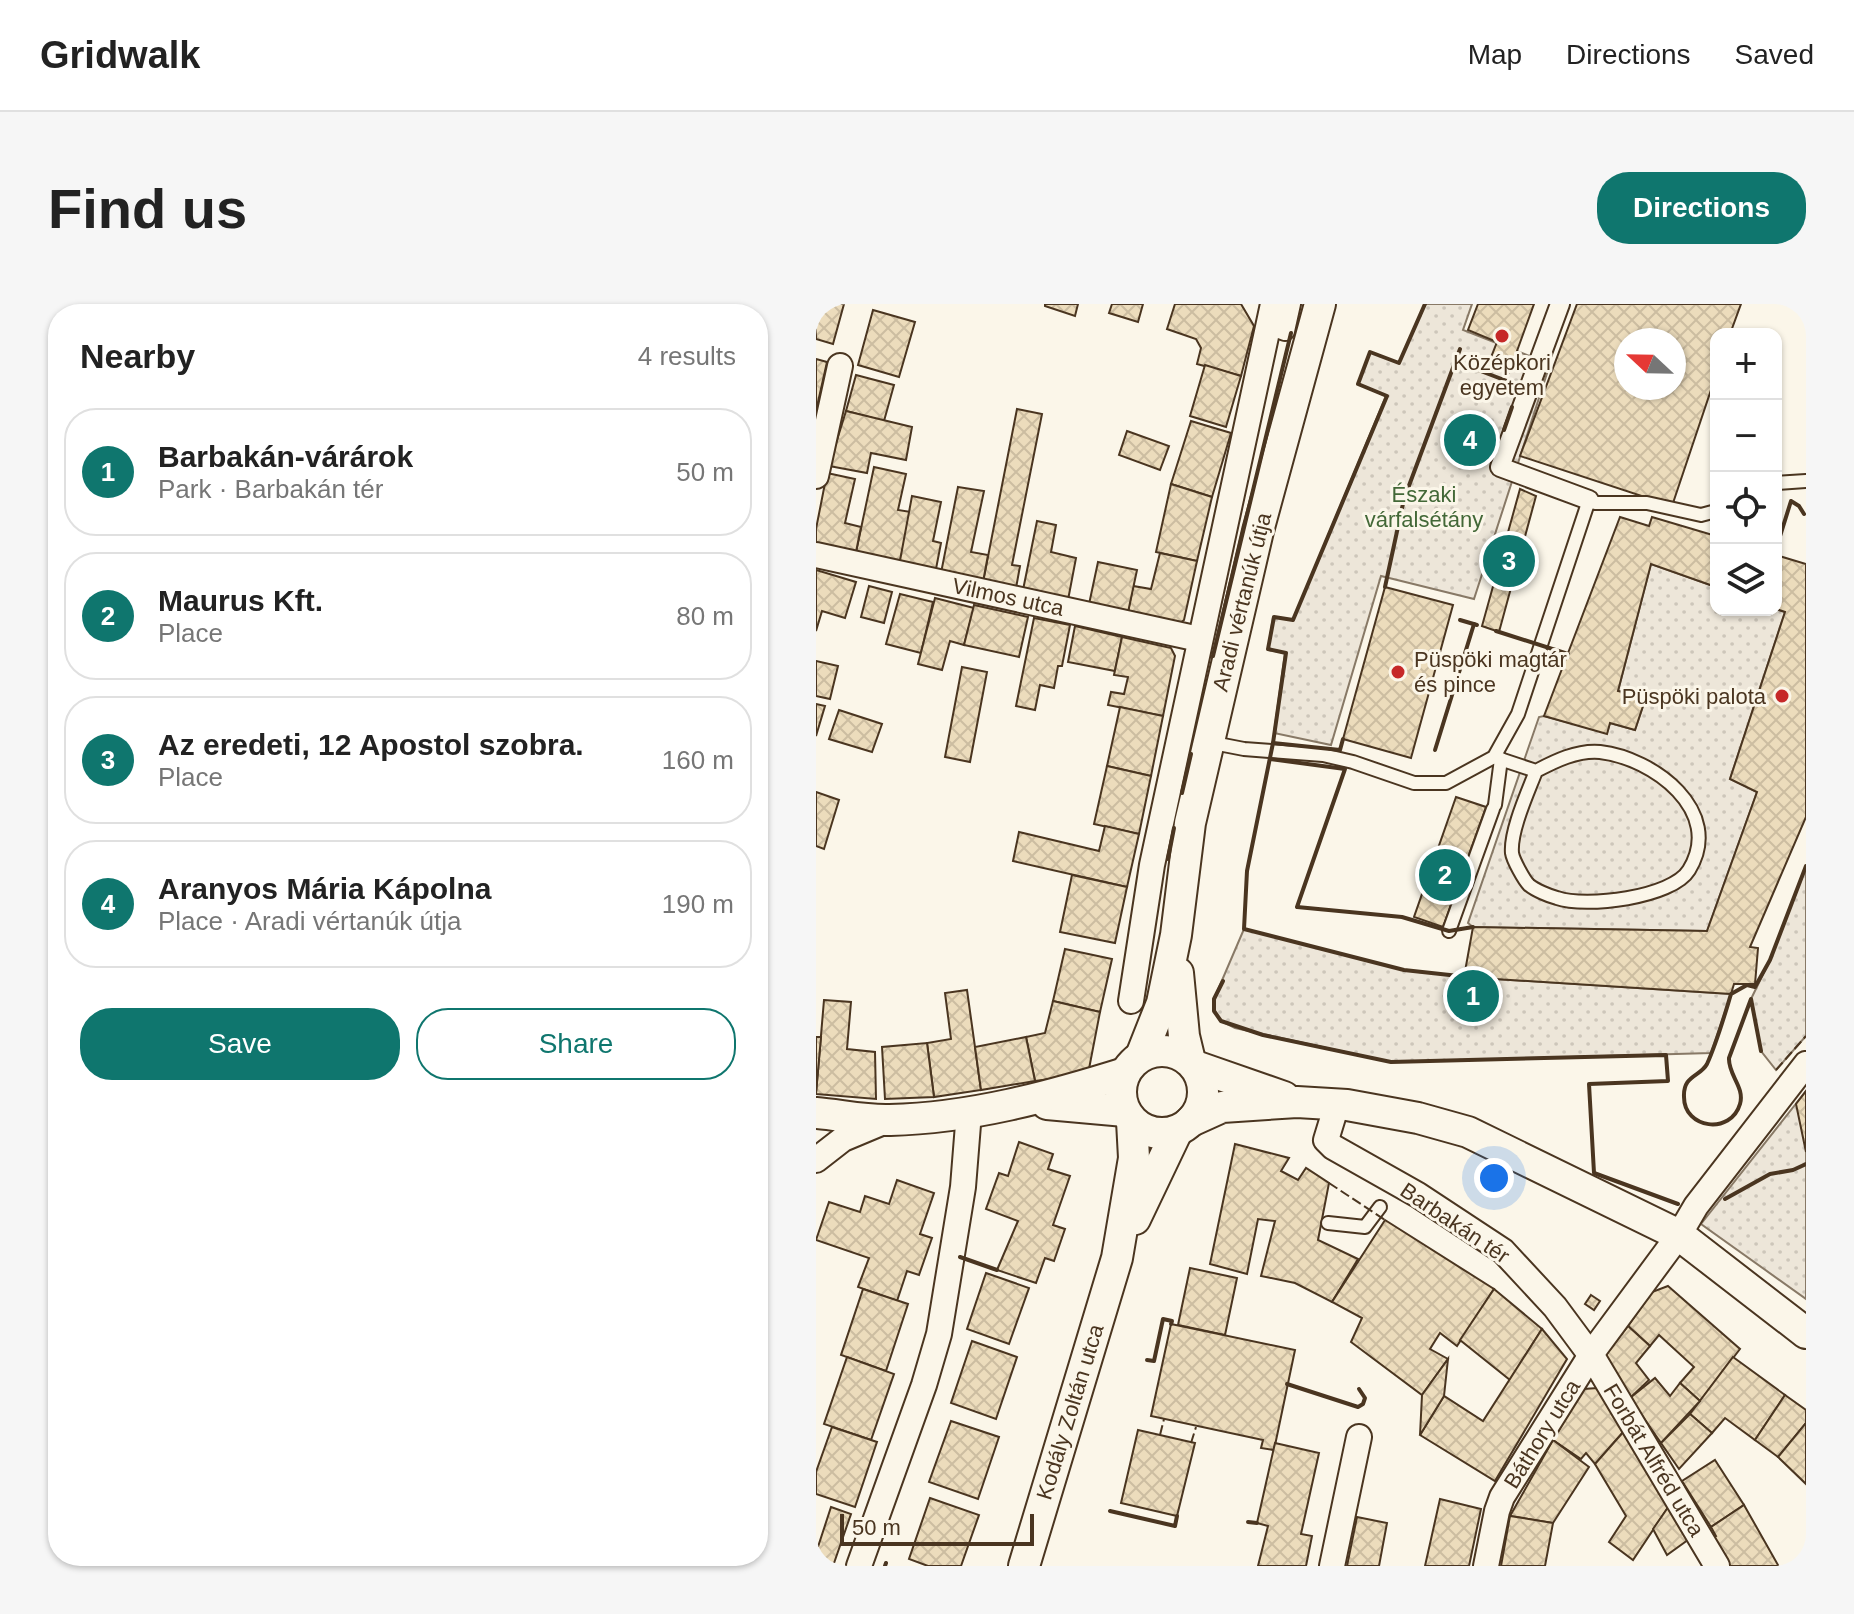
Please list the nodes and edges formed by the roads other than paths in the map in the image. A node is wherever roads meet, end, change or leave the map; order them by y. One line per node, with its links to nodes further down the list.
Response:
1 (1320, 304): 12 (street, Aradi vértanúk útja)
2 (1560, 304): 8 (street)
3 (1275, 309): 11 (street, Aradi vértanúk útja)
4 (840, 366): 5 (street)
5 (816, 476)
6 (1806, 481): 7 (lane)
7 (1782, 483)
8 (1589, 500): 9 (lane); 13 (lane)
9 (1710, 513)
10 (816, 555): 11 (street, Vilmos utca)
11 (1199, 639): 15 (street, Aradi vértanúk útja)
12 (1208, 742): 13 (lane); 16 (street, Aradi vértanúk útja)
13 (1497, 758): 14 (lane); 17 (lane)
14 (1536, 771): 14 (lane)
15 (1152, 865): 16 (street); 19 (street, Aradi vértanúk útja)
16 (1179, 903): 18 (street, Aradi vértanúk útja)
17 (1449, 931)
18 (1176, 935): 20 (street, Aradi vértanúk útja); 21 (street, Aradi vértanúk útja)
19 (1131, 1001)
20 (1133, 1064): 21 (street); 24 (street); 28 (street)
21 (1192, 1064): 23 (street); 30 (street)
22 (1806, 1064): 34 (street, Báthory utca)
23 (1297, 1102): 25 (street); 30 (street)
24 (1025, 1103): 26 (street); 28 (street)
25 (1337, 1104): 34 (street); 37 (street, Barbakán tér)
26 (969, 1112): 29 (street); 39 (street)
27 (816, 1113): 29 (street)
28 (1129, 1116): 30 (street); 35 (street, Kodály Zoltán utca)
29 (888, 1120): 31 (street)
30 (1184, 1126): 35 (street, Kodály Zoltán utca)
31 (816, 1160)
32 (1380, 1207): 33 (lane)
33 (1328, 1223)
34 (1679, 1235): 36 (street); 37 (street, Báthory utca)
35 (1117, 1258): 40 (street, Kodály Zoltán utca)
36 (1806, 1333)
37 (1590, 1355): 42 (street, Báthory utca); 43 (street, Forbát Alfréd utca)
38 (1359, 1437): 41 (street)
39 (859, 1566)
40 (1024, 1566)
41 (1332, 1566)
42 (1486, 1566)
43 (1717, 1566)

